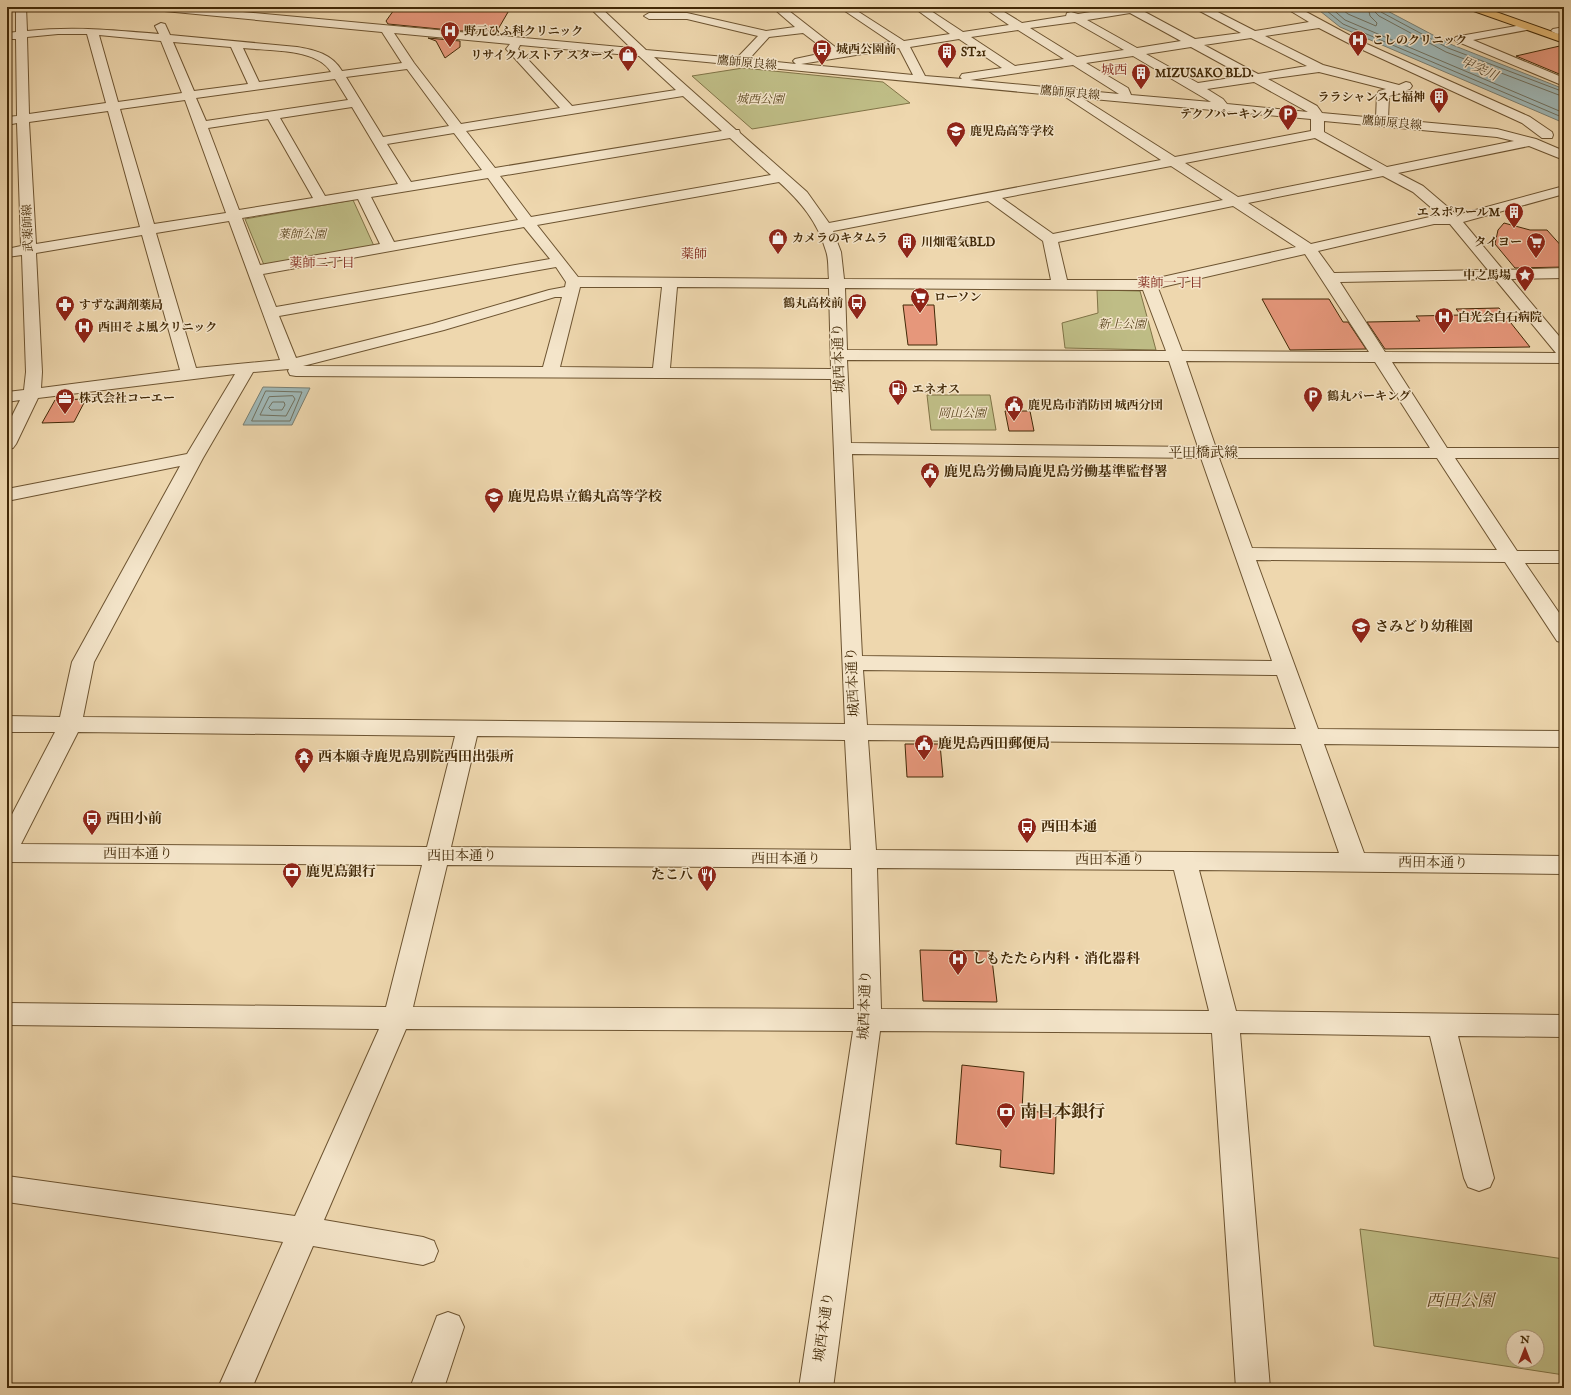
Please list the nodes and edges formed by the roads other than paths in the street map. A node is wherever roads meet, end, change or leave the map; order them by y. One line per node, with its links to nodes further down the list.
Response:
1 (21, 7): 29 (street, 武薬師線)
2 (154, 7): 14 (street, 鷹師原良線); 32 (street)
3 (594, 7): 19 (street, 城西本通り)
4 (777, 7): 24 (street)
5 (844, 7): 36 (street)
6 (918, 7): 31 (street)
7 (988, 7): 21 (street)
8 (1148, 7): 13 (street)
9 (1200, 7): 27 (street)
10 (1289, 7): 20 (street)
11 (1472, 7): 22 (highway)
12 (1490, 7): 28 (highway)
13 (1129, 8): 16 (street); 34 (street)
14 (232, 11): 23 (street, 鷹師原良線)
15 (1063, 11): 16 (street)
16 (1076, 18): 21 (street); 37 (street)
17 (626, 21): 19 (street)
18 (646, 21): 26 (street); 38 (street)
19 (610, 22): 38 (street, 城西本通り)
20 (1321, 24): 27 (street); 48 (street)
21 (1019, 26): 31 (street); 40 (street)
22 (1528, 27): 28 (highway); 50 (street)
23 (386, 29): 33 (street, 鷹師原良線); 42 (street)
24 (805, 29): 26 (street); 39 (street)
25 (92, 31): 29 (street); 32 (street); 60 (street)
26 (766, 34): 41 (street)
27 (1252, 34): 34 (street); 44 (street)
28 (1562, 34)
29 (21, 35): 30 (street); 65 (street, 武薬師線)
30 (7, 36)
31 (962, 36): 36 (street); 45 (street)
32 (167, 37): 35 (street); 57 (street)
33 (517, 41): 38 (street, 鷹師原良線); 62 (street)
34 (1192, 42): 37 (street); 47 (street)
35 (235, 44): 46 (street); 52 (street)
36 (903, 45): 39 (street); 49 (street)
37 (1134, 51): 40 (street); 53 (street)
38 (642, 53): 41 (street, 鷹師原良線); 55 (street, 城西本通り)
39 (836, 54): 43 (street)
40 (1073, 60): 45 (street); 58 (street)
41 (740, 62): 43 (street, 鷹師原良線)
42 (410, 65): 46 (street); 69 (street)
43 (793, 67): 49 (street, 鷹師原良線)
44 (1319, 68): 47 (street); 54 (street)
45 (1011, 69): 51 (street)
46 (339, 75): 52 (street); 59 (street)
47 (1257, 78): 53 (street); 64 (street)
48 (1436, 79): 54 (street); 73 (street)
49 (920, 80): 51 (street, 鷹師原良線)
50 (1564, 82)
51 (959, 83): 56 (street, 鷹師原良線)
52 (255, 87): 57 (street)
53 (1196, 87): 61 (street)
54 (1398, 88): 67 (street)
55 (686, 92): 62 (street); 70 (street, 城西本通り)
56 (1066, 93): 58 (street, 鷹師原良線); 77 (street)
57 (189, 96): 60 (street); 68 (street)
58 (1126, 99): 61 (street, 鷹師原良線)
59 (356, 103): 63 (street); 74 (street)
60 (114, 106): 65 (street); 91 (street)
61 (1224, 108): 64 (street, 鷹師原良線)
62 (568, 111): 69 (street)
63 (272, 115): 68 (street); 85 (street)
64 (1318, 116): 67 (street, 鷹師原良線); 72 (street)
65 (23, 119): 66 (street); 95 (street, 武薬師線)
66 (7, 121)
67 (1382, 122): 71 (street, 鷹師原良線)
68 (202, 125): 87 (street)
69 (458, 128): 74 (street); 79 (street)
70 (734, 133): 79 (street); 80 (street, 城西本通り)
71 (1497, 133): 73 (street, 鷹師原良線); 75 (street, 鷹師原良線)
72 (1317, 134): 77 (street); 78 (street)
73 (1553, 138): 75 (street)
74 (379, 141): 81 (street)
75 (1531, 142): 76 (street, 鷹師原良線); 78 (street)
76 (1564, 156)
77 (1174, 161): 84 (street); 86 (street)
78 (1387, 171): 86 (street); 88 (street)
79 (492, 174): 81 (street); 89 (street)
80 (782, 177): 89 (street); 90 (street, 城西本通り)
81 (407, 188): 83 (street)
82 (1561, 193): 88 (street)
83 (363, 195): 85 (street); 93 (street)
84 (990, 196): 90 (street); 92 (street)
85 (321, 201): 87 (street)
86 (1237, 202): 92 (street); 94 (street)
87 (234, 216): 91 (street); 98 (street)
88 (1454, 220): 94 (street); 100 (street)
89 (527, 222): 93 (street); 97 (street)
90 (825, 228): 103 (street, 城西本通り)
91 (148, 230): 95 (street); 116 (street)
92 (1050, 239): 104 (street)
93 (389, 247): 98 (street)
94 (1308, 248): 101 (street); 105 (street)
95 (29, 249): 96 (street); 119 (street, 武薬師線)
96 (7, 253)
97 (560, 262): 106 (street); 107 (street)
98 (254, 271): 107 (street)
99 (1564, 273): 100 (street)
100 (1498, 275): 101 (street); 108 (street)
101 (1330, 278): 111 (street)
102 (670, 282): 103 (street); 106 (street); 117 (street)
103 (837, 283): 104 (street); 109 (street, 城西本通り)
104 (1060, 284): 105 (street)
105 (1149, 285): 110 (street)
106 (573, 286): 113 (street); 115 (street)
107 (271, 313): 113 (street)
108 (1564, 352)
109 (839, 355): 110 (street); 118 (street, 城西本通り)
110 (1176, 356): 111 (street); 124 (street)
111 (1380, 357): 112 (street); 123 (street)
112 (1564, 358)
113 (285, 365): 114 (street); 115 (street)
114 (247, 367): 116 (street); 126 (street)
115 (550, 373): 117 (street)
116 (189, 374): 119 (street)
117 (661, 374): 118 (street)
118 (839, 374): 122 (street, 城西本通り)
119 (32, 394): 120 (street); 121 (street, 武薬師線)
120 (7, 397)
121 (7, 444)
122 (842, 448): 124 (street, 平田橋武線); 132 (street, 城西本通り)
123 (1442, 452): 124 (street, 平田橋武線); 125 (street, 平田橋武線); 129 (street)
124 (1209, 453): 128 (street)
125 (1564, 453)
126 (194, 458): 127 (street); 135 (street)
127 (7, 495)
128 (1244, 554): 129 (street); 133 (street)
129 (1512, 557): 130 (street); 131 (street)
130 (1564, 557)
131 (1564, 636)
132 (852, 664): 133 (street); 137 (street, 城西本通り)
133 (1285, 668): 138 (street)
134 (7, 724): 135 (street)
135 (70, 725): 136 (street); 140 (street)
136 (468, 728): 137 (street); 142 (street)
137 (856, 733): 138 (street); 143 (street, 城西本通り)
138 (1310, 736): 139 (street); 145 (street)
139 (1564, 739)
140 (7, 847)
141 (7, 853): 142 (street, 西田本通り)
142 (437, 856): 143 (street, 西田本通り); 148 (street)
143 (864, 859): 144 (street, 西田本通り); 149 (street, 城西本通り)
144 (1184, 861): 145 (street, 西田本通り); 150 (street)
145 (1355, 862): 146 (street, 西田本通り)
146 (1562, 870)
147 (7, 1014): 148 (street)
148 (397, 1018): 149 (street); 155 (street)
149 (868, 1020): 150 (street); 160 (street, 城西本通り)
150 (1225, 1022): 151 (street); 161 (street)
151 (1441, 1024): 152 (street); 153 (street)
152 (1564, 1026)
153 (1479, 1178)
154 (7, 1189): 155 (street)
155 (304, 1231): 156 (street); 158 (street)
156 (423, 1251)
157 (448, 1327): 159 (street)
158 (235, 1388)
159 (426, 1388)
160 (816, 1388)
161 (1253, 1388)

